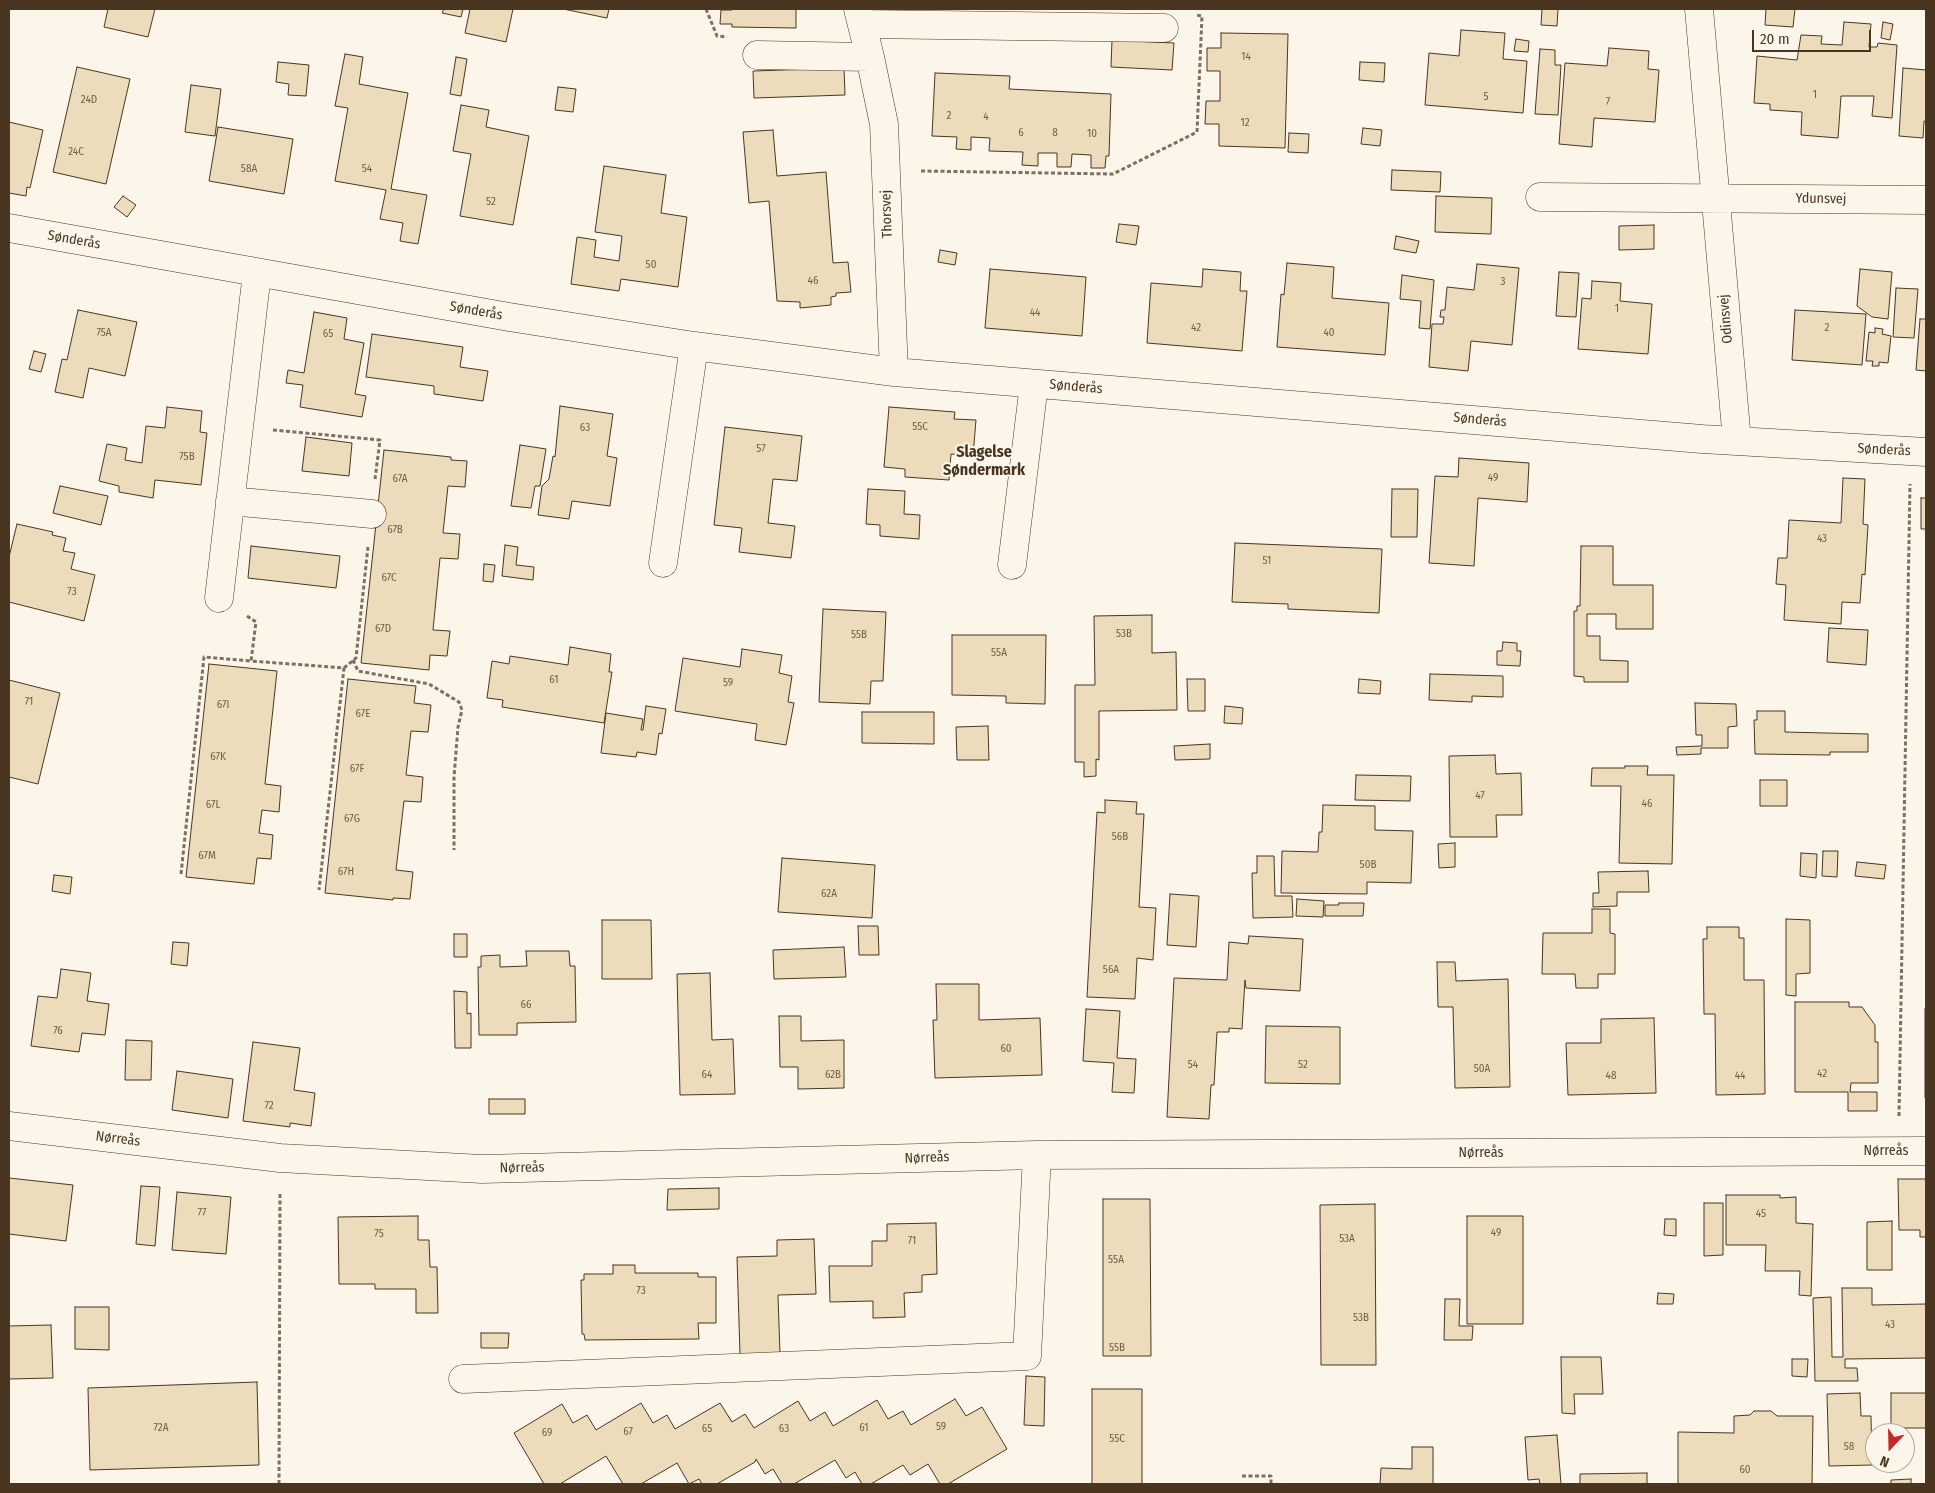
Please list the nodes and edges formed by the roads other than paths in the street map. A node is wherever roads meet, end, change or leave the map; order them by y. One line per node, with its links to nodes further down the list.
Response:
1 (1699, 9): 7 (street, Odinsvej)
2 (861, 16): 3 (street, Thorsvej); 5 (street, Thorsvej)
3 (1164, 28)
4 (757, 55): 5 (street)
5 (870, 57): 12 (street, Thorsvej)
6 (1540, 197): 7 (street)
7 (1716, 198): 8 (street, Ydunsvej); 14 (street, Odinsvej)
8 (1926, 200)
9 (9, 228): 10 (street, Sønderås)
10 (257, 273): 11 (street, Sønderås); 16 (street)
11 (694, 346): 12 (street, Sønderås); 18 (street)
12 (894, 372): 13 (street, Sønderås)
13 (1034, 384): 14 (street, Sønderås); 19 (street, Sønderås)
14 (1737, 441): 15 (street, Sønderås)
15 (1918, 452)
16 (230, 501): 17 (street); 20 (street)
17 (372, 514)
18 (663, 563)
19 (1012, 565)
20 (219, 598)
21 (9, 1126): 23 (street, Nørreås)
22 (1926, 1151): 23 (street, Nørreås)
23 (1036, 1155): 24 (street)
24 (463, 1379)

